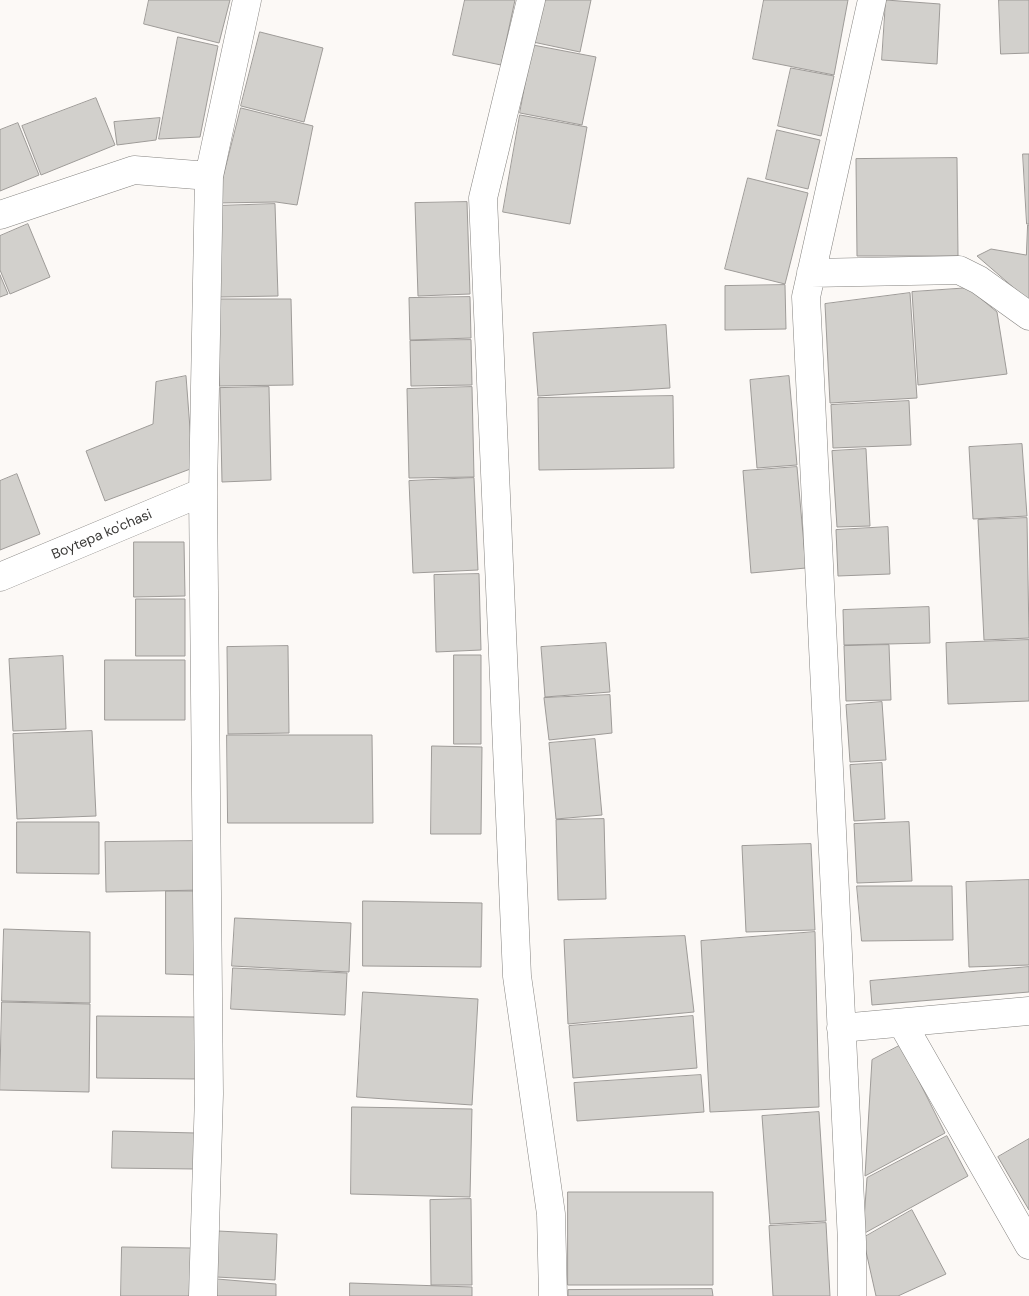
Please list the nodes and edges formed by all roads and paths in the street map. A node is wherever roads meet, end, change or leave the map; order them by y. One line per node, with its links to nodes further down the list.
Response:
1 (247, 0): 4 (street)
2 (531, 0): 15 (street)
3 (872, 0): 6 (street)
4 (209, 176): 5 (street); 8 (street)
5 (0, 215)
6 (812, 273): 7 (street); 12 (street)
7 (1029, 316)
8 (204, 492): 9 (street, Boytepa ko'chasi); 14 (street)
9 (0, 577)
10 (1029, 1011): 11 (street)
11 (902, 1022): 12 (street); 13 (street)
12 (841, 1028): 16 (street)
13 (1029, 1245)
14 (203, 1296)
15 (553, 1296)
16 (852, 1296)

